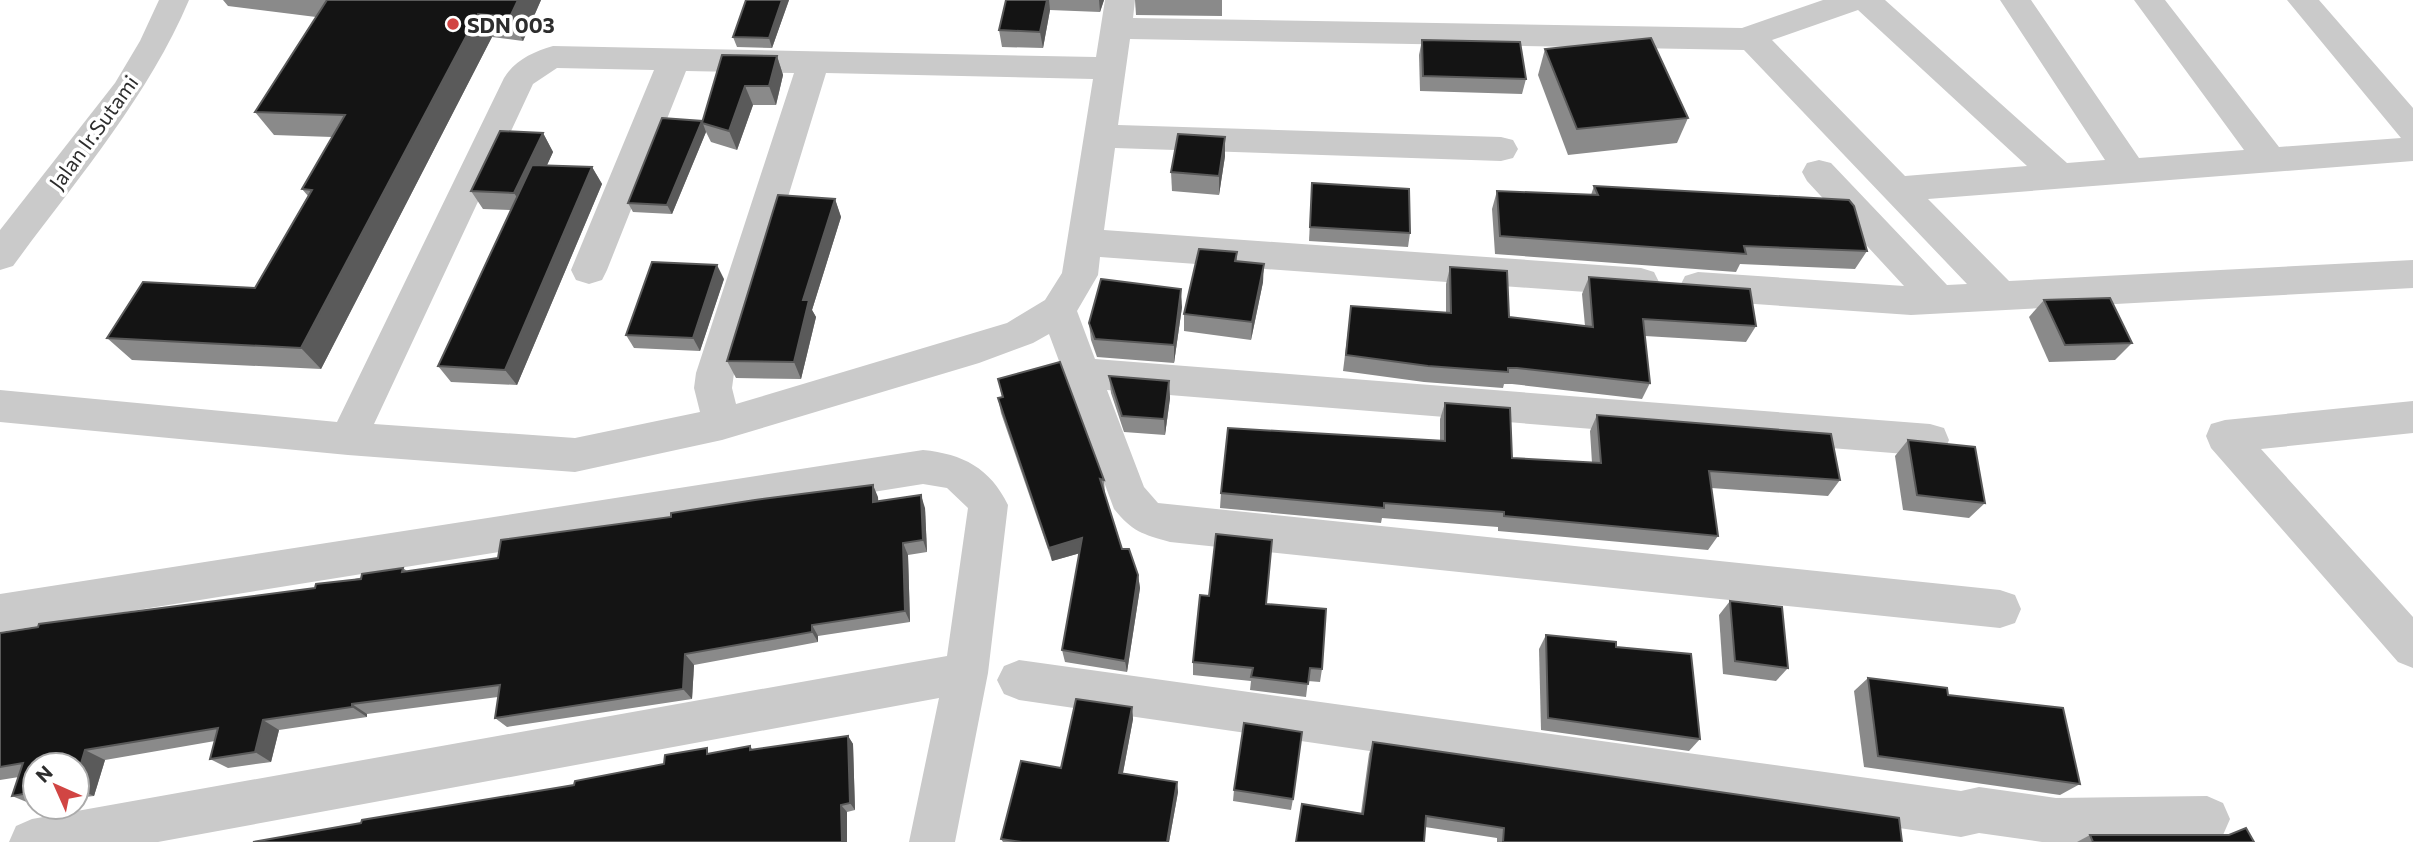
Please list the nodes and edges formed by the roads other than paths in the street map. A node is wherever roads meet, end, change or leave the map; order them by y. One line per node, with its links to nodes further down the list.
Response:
1 (174, 0): 22 (street, Jalan Ir.Sutami)
2 (1855, 0): 8 (street)
3 (1866, 0): 19 (street)
4 (2015, 0): 17 (street)
5 (2149, 0): 16 (street)
6 (2302, 0): 12 (street)
7 (1118, 14): 8 (street); 11 (street)
8 (1743, 39): 20 (street)
9 (674, 60): 10 (street); 23 (street); 32 (street)
10 (813, 63): 11 (street); 31 (street)
11 (1110, 68): 13 (street)
12 (2413, 130)
13 (1100, 136): 14 (street); 21 (street)
14 (1501, 149)
15 (2413, 149): 16 (street)
16 (2270, 160): 17 (street)
17 (2130, 171): 19 (street)
18 (1819, 172): 26 (street)
19 (2059, 176): 20 (street)
20 (1897, 189): 25 (street)
21 (1085, 242): 26 (street); 27 (street)
22 (0, 256)
23 (589, 270)
24 (2413, 274): 25 (street)
25 (2001, 296): 26 (street)
26 (1939, 300)
27 (1058, 310): 28 (street); 31 (street)
28 (1081, 373): 33 (street); 34 (street)
29 (0, 406): 32 (street)
30 (2413, 417): 36 (street)
31 (722, 424): 32 (street)
32 (348, 439)
33 (1930, 440)
34 (2000, 609)
35 (0, 613): 38 (street)
36 (2399, 613): 37 (street)
37 (2413, 648)
38 (966, 673): 42 (street); 43 (street)
39 (1020, 680): 41 (street)
40 (2207, 819): 41 (street)
41 (1984, 826)
42 (32, 842)
43 (932, 842)

